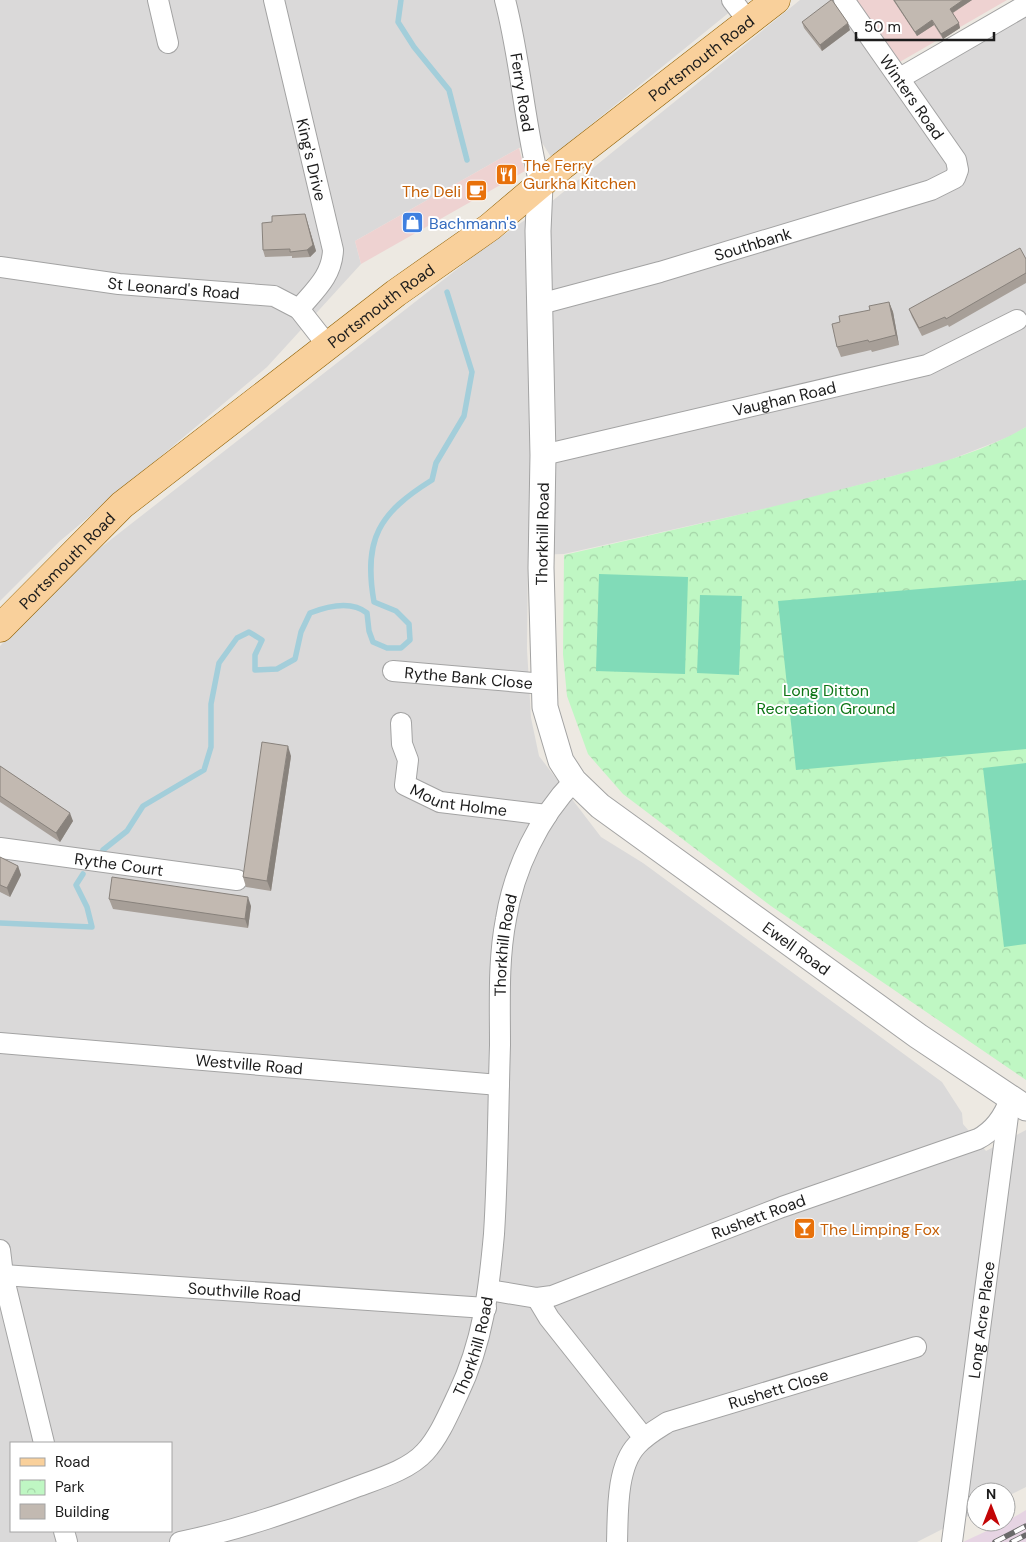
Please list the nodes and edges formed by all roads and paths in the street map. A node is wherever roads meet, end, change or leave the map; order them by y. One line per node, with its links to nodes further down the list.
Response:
1 (158, 0): 8 (street)
2 (274, 0): 14 (street, King's Drive)
3 (505, 0): 11 (street, Ferry Road)
4 (776, 0): 7 (main road, Portsmouth Road)
5 (844, 0): 9 (street, Winters Road)
6 (1026, 5): 9 (street)
7 (740, 11): 11 (main road, Portsmouth Road)
8 (168, 43)
9 (900, 78): 10 (street, Winters Road)
10 (958, 170): 13 (street, Southbank)
11 (540, 185): 13 (street, Thorkhill Road); 16 (main road, Portsmouth Road)
12 (0, 267): 14 (street, St Leonard's Road)
13 (540, 304): 17 (street, Thorkhill Road)
14 (298, 309): 16 (street, St Leonard's Road)
15 (1017, 320): 17 (street, Vaughan Road)
16 (328, 346): 18 (main road, Portsmouth Road)
17 (544, 455): 20 (street, Thorkhill Road)
18 (0, 628)
19 (393, 671): 20 (street, Rythe Bank Close)
20 (544, 684): 22 (street, Thorkhill Road)
21 (401, 723): 23 (street, Mount Holme)
22 (574, 781): 23 (street, Thorkhill Road); 28 (street, Ewell Road)
23 (547, 815): 27 (street, Thorkhill Road)
24 (0, 848): 25 (street, Rythe Court)
25 (237, 880)
26 (0, 1043): 27 (street, Westville Road)
27 (499, 1085): 32 (street, Thorkhill Road)
28 (1018, 1103): 31 (street, Rushett Road); 38 (street, Long Acre Place)
29 (0, 1250): 30 (street)
30 (3, 1275): 32 (street, Southville Road); 35 (street)
31 (537, 1298): 32 (street, Rushett Road); 34 (street)
32 (488, 1299): 36 (street, Thorkhill Road)
33 (916, 1347): 34 (street, Rushett Close)
34 (644, 1438): 37 (street, Rushett Close)
35 (44, 1442)
36 (191, 1541)
37 (617, 1542)
38 (952, 1542)

